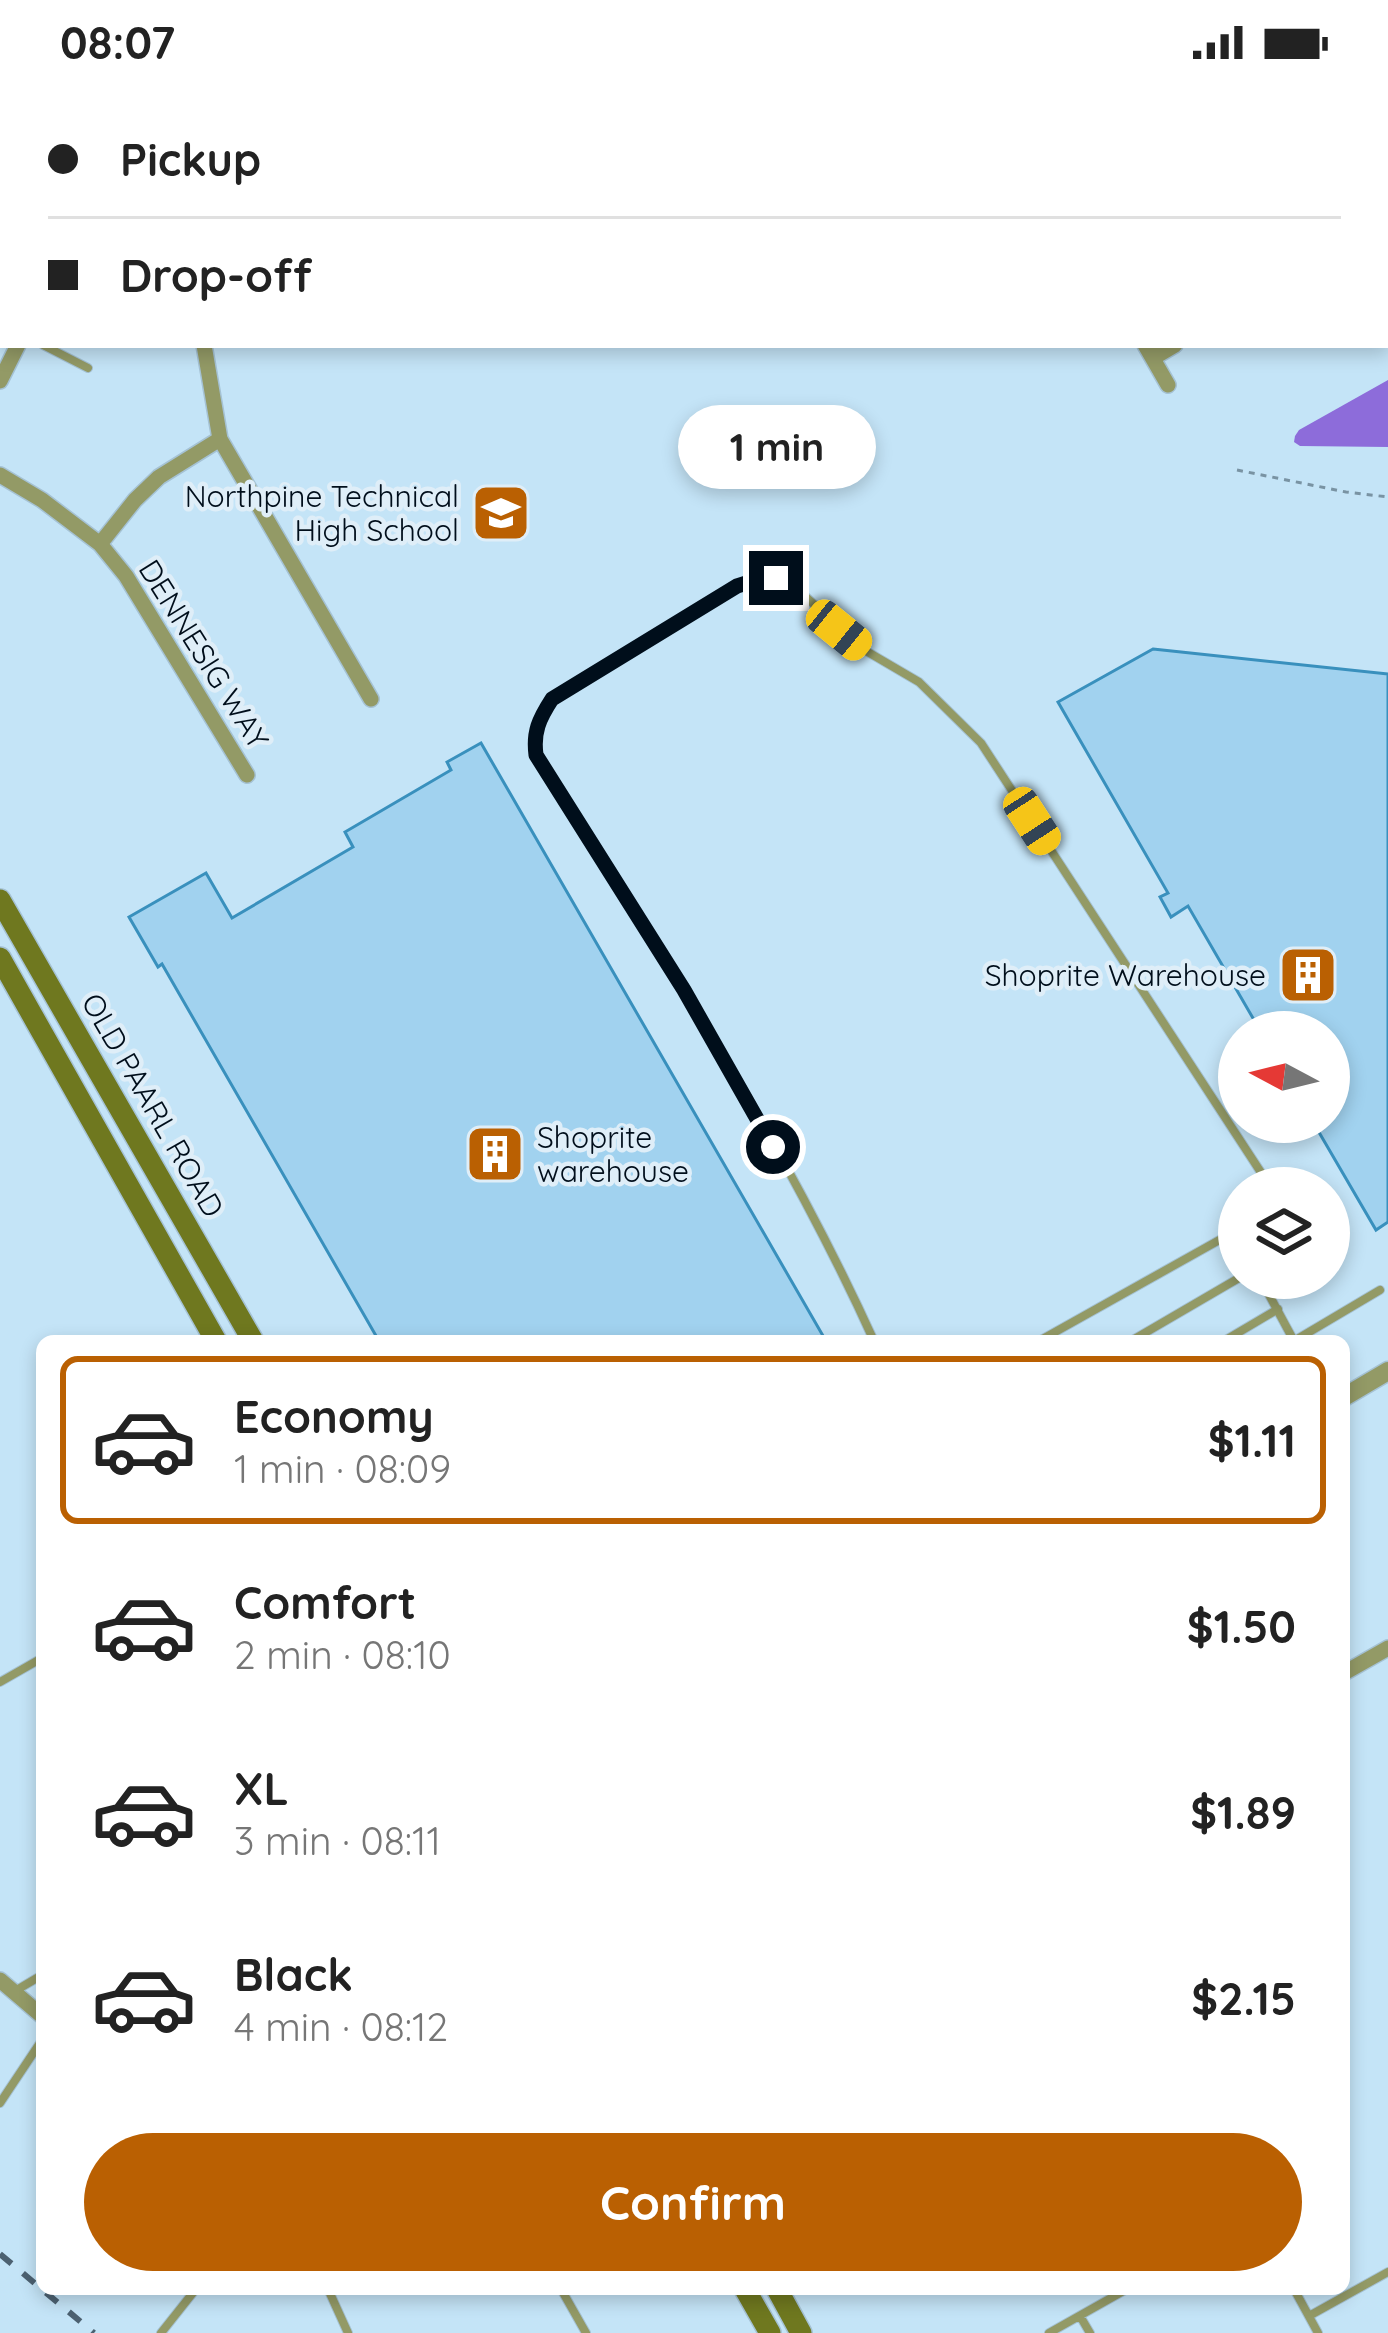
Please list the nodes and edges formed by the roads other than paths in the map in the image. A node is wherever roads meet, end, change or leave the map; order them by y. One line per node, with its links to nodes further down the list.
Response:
1 (16, 348): 6 (street)
2 (50, 348): 5 (lane)
3 (205, 348): 8 (street)
4 (1149, 352): 7 (street)
5 (88, 368)
6 (0, 381)
7 (1168, 385)
8 (220, 439): 10 (street); 11 (street)
9 (0, 475): 10 (street, DENNESIG WAY)
10 (100, 544): 12 (street, DENNESIG WAY)
11 (370, 699)
12 (247, 775)
13 (2, 909): 22 (main road, OLD PAARL ROAD)
14 (0, 958): 21 (main road, OLD PAARL ROAD)
15 (1257, 1167): 23 (lane)
16 (1218, 1241): 24 (lane)
17 (1218, 1290): 25 (lane)
18 (1380, 1290): 28 (lane)
19 (1272, 1299): 20 (lane)
20 (1278, 1310): 26 (lane); 27 (lane)
21 (213, 1335)
22 (250, 1335)
23 (871, 1335)
24 (1050, 1335)
25 (1141, 1335)
26 (1234, 1335)
27 (1291, 1335)
28 (1304, 1335)
29 (1388, 1371): 30 (street)
30 (1350, 1393)
31 (1388, 1648): 33 (street)
32 (36, 1661): 34 (lane)
33 (1350, 1670)
34 (0, 1682)
35 (36, 1979): 37 (lane)
36 (0, 1980): 37 (street)
37 (14, 1992): 38 (street)
38 (36, 2012)
39 (36, 2049): 40 (lane)
40 (0, 2103)
41 (1388, 2272): 42 (lane)
42 (1350, 2294)
43 (191, 2295): 53 (lane)
44 (331, 2295): 54 (lane)
45 (564, 2295): 55 (lane)
46 (749, 2295): 56 (main road)
47 (780, 2295): 57 (main road)
48 (1117, 2295): 51 (lane)
49 (1297, 2295): 52 (lane)
50 (1348, 2295): 52 (lane)
51 (1080, 2316): 58 (lane); 59 (lane)
52 (1309, 2317): 60 (lane)
53 (161, 2333)
54 (348, 2333)
55 (586, 2333)
56 (770, 2333)
57 (801, 2333)
58 (1049, 2333)
59 (1090, 2333)
60 (1318, 2333)

